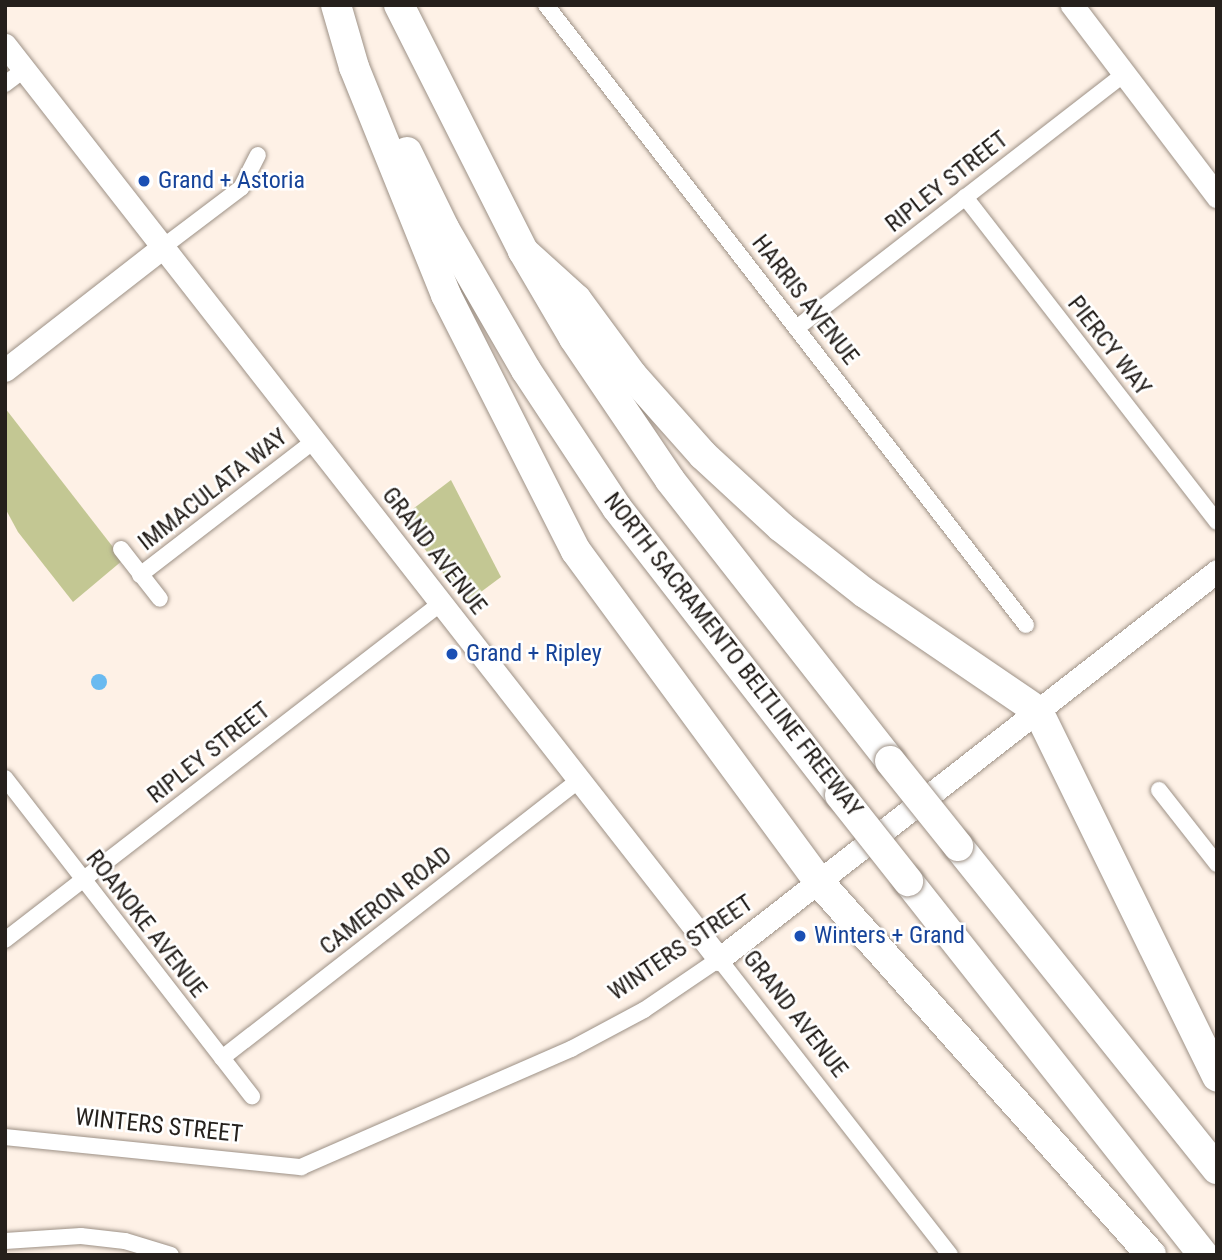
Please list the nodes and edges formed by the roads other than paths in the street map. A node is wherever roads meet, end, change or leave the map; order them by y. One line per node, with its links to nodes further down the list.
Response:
1 (338, 5): 30 (highway); 42 (highway, NORTH SACRAMENTO BELTLINE FREEWAY, bridge)
2 (400, 5): 13 (highway)
3 (546, 5): 14 (street, HARRIS AVENUE)
4 (1072, 5): 7 (street)
5 (5, 45): 6 (street, GRAND AVENUE)
6 (24, 69): 8 (street); 12 (street, GRAND AVENUE)
7 (1124, 74): 10 (street); 11 (street, RIPLEY STREET)
8 (5, 84)
9 (258, 155): 12 (street)
10 (1217, 196)
11 (965, 197): 14 (street, RIPLEY STREET); 17 (street, PIERCY WAY)
12 (163, 247): 15 (street); 16 (street, GRAND AVENUE)
13 (523, 251): 24 (highway); 37 (highway, bridge)
14 (798, 327): 23 (street, HARRIS AVENUE)
15 (5, 370)
16 (314, 440): 20 (street, IMMACULATA WAY); 22 (street, GRAND AVENUE)
17 (1217, 522)
18 (121, 549): 20 (street, IMMACULATA WAY)
19 (1217, 571): 24 (street, WINTERS STREET)
20 (141, 575): 21 (street, IMMACULATA WAY)
21 (160, 599)
22 (442, 603): 26 (street, GRAND AVENUE); 29 (street, RIPLEY STREET)
23 (1026, 625)
24 (1038, 711): 30 (street, WINTERS STREET); 34 (highway)
25 (5, 778): 29 (street, ROANOKE AVENUE)
26 (579, 780): 32 (street, GRAND AVENUE); 33 (street, CAMERON ROAD)
27 (1159, 790): 28 (street)
28 (1217, 864)
29 (83, 879): 31 (street, RIPLEY STREET); 33 (street, ROANOKE AVENUE)
30 (819, 882): 32 (street, WINTERS STREET); 41 (highway)
31 (5, 940)
32 (719, 959): 36 (street, WINTERS STREET); 40 (street, GRAND AVENUE)
33 (222, 1058): 35 (street, ROANOKE AVENUE)
34 (1217, 1077)
35 (252, 1096)
36 (5, 1137)
37 (1217, 1169)
38 (5, 1241): 39 (street)
39 (166, 1253)
40 (950, 1255)
41 (1151, 1255)
42 (1203, 1255)

